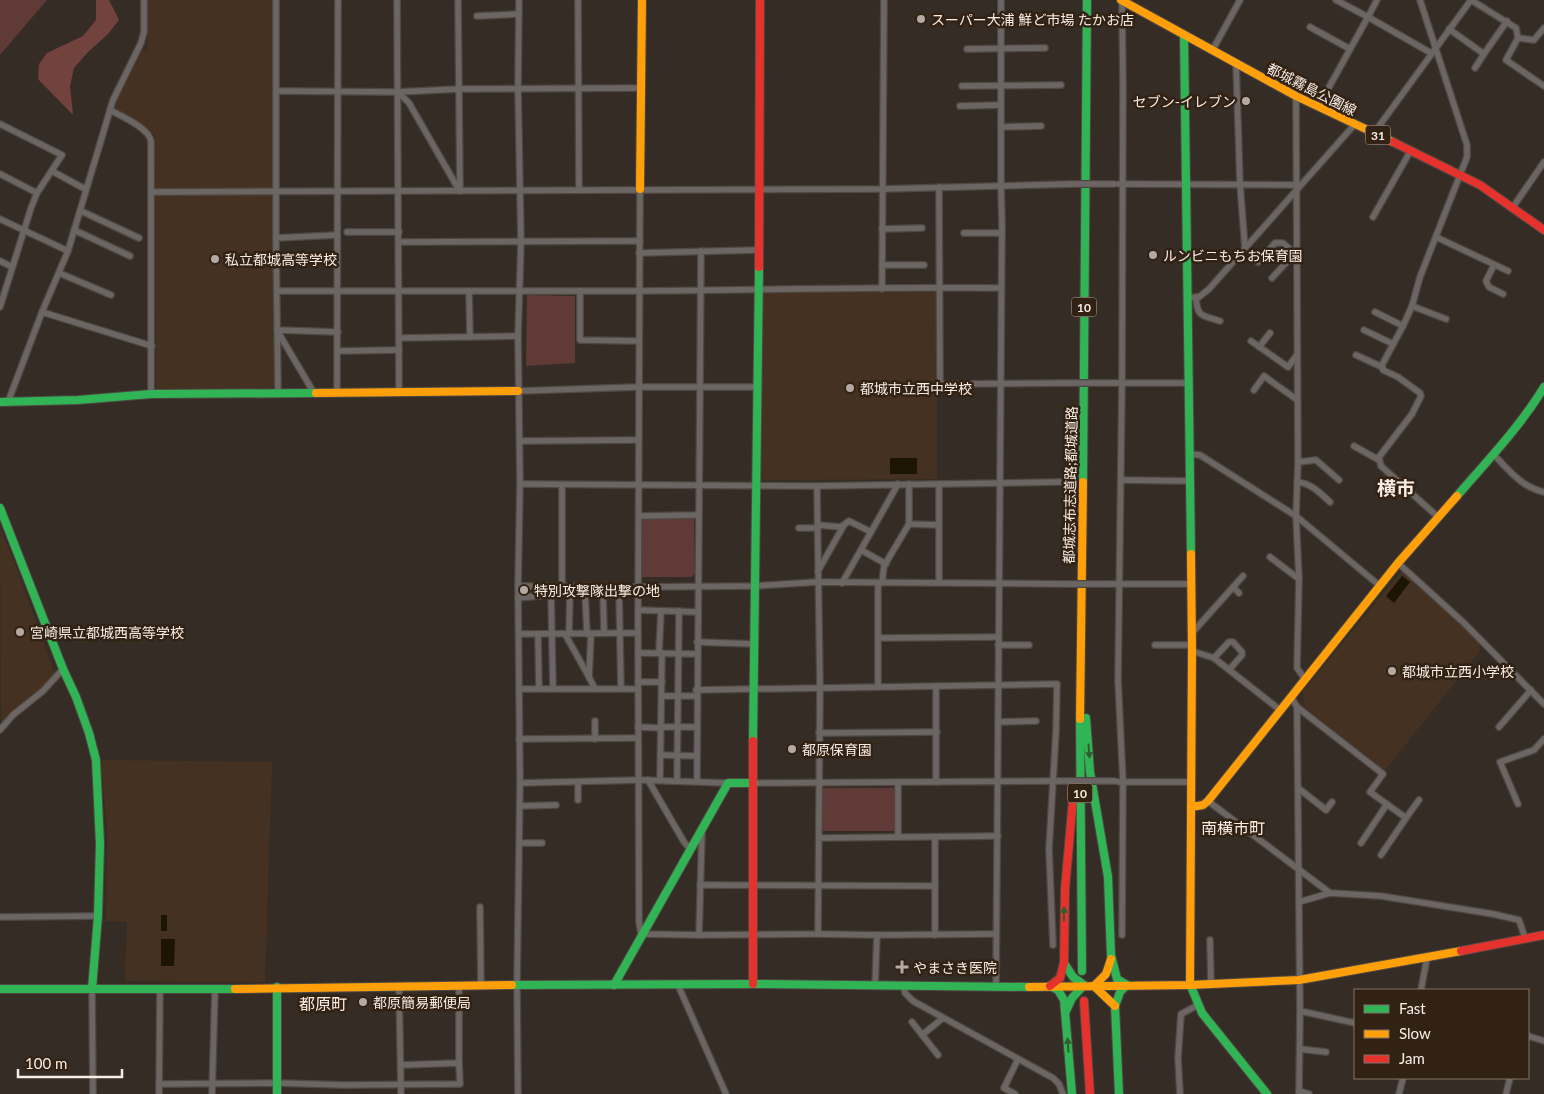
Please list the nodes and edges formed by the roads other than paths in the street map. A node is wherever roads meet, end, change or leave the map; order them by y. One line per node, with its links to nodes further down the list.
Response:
1 (144, 0): 52 (street)
2 (276, 0): 46 (street)
3 (338, 0): 45 (street)
4 (397, 0): 47 (street)
5 (458, 0): 43 (street)
6 (519, 0): 19 (street)
7 (578, 0): 41 (street)
8 (642, 0): 42 (main road)
9 (760, 0): 72 (main road)
10 (884, 0): 68 (street)
11 (1001, 0): 28 (street)
12 (1087, 0): 241 (main road, 都城志布志道路;都城道路 / 10)
13 (1122, 0): 26 (main road, 都城霧島公園線 / 31); 63 (street)
14 (1240, 0): 32 (street)
15 (1336, 0): 21 (street)
16 (1377, 0): 21 (street)
17 (1420, 0): 33 (street)
18 (1471, 0): 22 (street); 25 (street)
19 (519, 14): 20 (street); 44 (street)
20 (477, 16)
21 (1368, 17): 31 (street); 33 (street)
22 (1507, 21): 27 (street); 34 (street)
23 (1310, 27): 31 (street)
24 (1544, 28): 27 (street)
25 (1449, 29): 33 (street); 34 (street)
26 (1184, 35): 32 (main road, 都城霧島公園線 / 31); 65 (main road)
27 (1518, 38): 40 (street)
28 (1001, 48): 29 (street); 30 (street); 38 (street)
29 (1045, 48)
30 (967, 49)
31 (1350, 49): 51 (street)
32 (1212, 51): 35 (main road, 都城霧島公園線 / 31)
33 (1433, 51): 57 (street); 62 (street)
34 (1484, 54): 36 (street)
35 (1236, 64): 48 (main road, 都城霧島公園線 / 31); 64 (street)
36 (1475, 68)
37 (962, 86): 38 (street)
38 (1001, 86): 39 (street); 49 (street)
39 (1061, 86)
40 (1544, 86)
41 (579, 88): 42 (street); 44 (street); 73 (street)
42 (641, 88): 71 (main road)
43 (459, 89): 44 (street); 47 (street); 77 (street)
44 (518, 89): 78 (street)
45 (338, 90): 46 (street); 47 (street); 75 (street)
46 (276, 91): 74 (street)
47 (398, 92): 76 (street); 77 (street)
48 (1296, 96): 51 (main road, 都城霧島公園線 / 31); 69 (street)
49 (1001, 105): 50 (street); 56 (street)
50 (960, 106)
51 (1318, 107): 54 (main road, 都城霧島公園線 / 31)
52 (110, 110): 70 (street); 79 (street)
53 (0, 124): 60 (street)
54 (1355, 124): 57 (main road, 都城霧島公園線 / 31); 69 (street)
55 (1040, 126): 56 (street)
56 (1001, 127): 66 (street)
57 (1374, 133): 58 (main road, 都城霧島公園線 / 31)
58 (1411, 150): 62 (main road, 都城霧島公園線 / 31); 83 (street)
59 (1544, 162): 81 (street)
60 (52, 171): 70 (street); 80 (street)
61 (0, 174): 80 (street)
62 (1460, 174): 81 (main road, 都城霧島公園線 / 31); 95 (street)
63 (1122, 184): 65 (street); 66 (street, bridge); 157 (street)
64 (1240, 184): 65 (street); 69 (street); 101 (street)
65 (1186, 185): 132 (main road)
66 (1001, 186): 67 (street); 93 (street)
67 (939, 187): 68 (street); 118 (street)
68 (882, 188): 72 (street); 86 (street)
69 (1296, 188): 101 (street); 106 (street)
70 (86, 189): 82 (street)
71 (640, 189): 72 (street); 73 (street); 98 (street)
72 (759, 189): 102 (main road)
73 (579, 190): 78 (street)
74 (277, 191): 75 (street); 79 (street); 97 (street)
75 (338, 191): 76 (street); 94 (street)
76 (399, 191): 77 (street); 91 (street)
77 (460, 191): 78 (street)
78 (519, 191): 100 (street)
79 (152, 192): 150 (street)
80 (37, 193): 89 (street)
81 (1513, 207): 88 (main road, 都城霧島公園線 / 31)
82 (81, 211): 87 (street); 96 (street)
83 (1373, 217)
84 (0, 219): 89 (street)
85 (922, 228): 86 (street)
86 (882, 229): 110 (street)
87 (74, 230): 103 (street); 107 (street)
88 (1544, 230)
89 (23, 231): 103 (street); 113 (street)
90 (347, 232): 91 (street)
91 (399, 232): 99 (street)
92 (964, 233): 93 (street)
93 (1002, 233): 119 (street)
94 (337, 235): 97 (street); 124 (street)
95 (1436, 237): 112 (street); 133 (street)
96 (139, 238)
97 (276, 238): 121 (street)
98 (640, 241): 100 (street); 105 (street)
99 (399, 242): 100 (street); 128 (street)
100 (521, 242): 122 (street)
101 (1245, 248): 131 (street)
102 (758, 250): 104 (street); 117 (main road)
103 (68, 251): 115 (street)
104 (701, 251): 105 (street); 123 (street)
105 (640, 253): 127 (street)
106 (1296, 254): 109 (street); 116 (street); 154 (street)
107 (130, 256)
108 (0, 261): 113 (street)
109 (1258, 262)
110 (882, 265): 111 (street); 120 (street)
111 (924, 265)
112 (1494, 265): 114 (street); 129 (street)
113 (12, 267): 134 (street)
114 (1508, 271)
115 (59, 273): 130 (street); 135 (street)
116 (1272, 278)
117 (759, 288): 120 (street); 123 (street); 162 (main road)
118 (939, 288): 119 (street); 120 (street); 159 (street)
119 (1001, 288): 159 (street)
120 (882, 289)
121 (278, 290): 124 (street); 140 (street)
122 (520, 290): 125 (street); 126 (street); 144 (street)
123 (700, 290): 127 (street); 161 (street)
124 (338, 291): 128 (street); 142 (street)
125 (469, 291): 128 (street); 145 (street)
126 (580, 291): 127 (street); 147 (street)
127 (639, 291): 147 (street)
128 (399, 292): 146 (street)
129 (1503, 294)
130 (111, 295)
131 (1196, 297): 132 (street); 138 (street)
132 (1187, 298): 158 (main road)
133 (1412, 306): 137 (street); 139 (street)
134 (0, 307)
135 (42, 312): 150 (street); 172 (street)
136 (1375, 312): 139 (street)
137 (1446, 319)
138 (1220, 321)
139 (1403, 326): 149 (street)
140 (277, 330): 142 (street); 167 (street); 168 (street)
141 (1364, 330): 149 (street)
142 (338, 332): 153 (street)
143 (1270, 332): 151 (street)
144 (518, 336): 145 (street); 165 (street)
145 (470, 337): 146 (street)
146 (399, 338): 152 (street)
147 (639, 341): 160 (street)
148 (1251, 341): 151 (street)
149 (1393, 344): 156 (street)
150 (152, 346): 170 (street)
151 (1259, 347): 154 (street)
152 (399, 350): 153 (street); 166 (street)
153 (337, 351): 169 (street)
154 (1297, 355): 171 (street)
155 (1356, 355): 156 (street)
156 (1382, 367): 178 (street)
157 (1122, 383): 158 (street); 159 (street, bridge); 180 (street)
158 (1188, 383): 176 (main road)
159 (1001, 384): 185 (street)
160 (638, 387): 161 (street); 165 (street); 173 (street)
161 (699, 387): 162 (street); 193 (street)
162 (758, 387): 188 (main road)
163 (1544, 387): 177 (main road)
164 (1254, 390): 171 (street)
165 (518, 391): 166 (main road); 174 (street)
166 (399, 392): 169 (main road)
167 (278, 393): 168 (main road); 170 (main road)
168 (314, 393): 169 (main road)
169 (337, 393)
170 (151, 394): 172 (main road)
171 (1296, 399): 179 (street)
172 (4, 402)
173 (638, 440): 174 (street); 187 (street)
174 (520, 441): 186 (street)
175 (1354, 446): 178 (street)
176 (1189, 454): 182 (main road); 200 (street)
177 (1493, 454): 195 (street); 201 (main road)
178 (1379, 460): 201 (street)
179 (1298, 462): 181 (street); 184 (street)
180 (1121, 480): 182 (street); 220 (street)
181 (1339, 480)
182 (1190, 481): 221 (main road)
183 (1060, 482): 185 (street)
184 (1297, 482): 196 (street); 200 (street)
185 (1000, 483): 191 (street); 219 (street)
186 (520, 484): 192 (street); 222 (street)
187 (638, 484): 192 (street); 193 (street); 199 (street)
188 (756, 484): 193 (street); 194 (street); 224 (main road)
189 (898, 484): 190 (street); 194 (street); 207 (street)
190 (909, 484): 191 (street); 202 (street)
191 (939, 484): 204 (street)
192 (562, 485): 226 (street)
193 (699, 485): 198 (street)
194 (817, 486): 205 (street)
195 (1544, 492)
196 (1330, 502)
197 (0, 508): 264 (main road)
198 (699, 515): 199 (street); 223 (street)
199 (639, 516): 227 (street)
200 (1296, 516): 214 (street); 225 (street)
201 (1438, 517): 210 (main road)
202 (909, 524): 204 (street); 211 (street)
203 (844, 525): 205 (street); 207 (street); 212 (street)
204 (939, 525): 217 (street)
205 (818, 527): 206 (street); 212 (street)
206 (799, 528)
207 (870, 532): 208 (street)
208 (861, 550): 211 (street); 216 (street)
209 (1270, 557): 214 (street)
210 (1398, 563): 225 (main road); 281 (street)
211 (886, 564): 218 (street)
212 (818, 572): 215 (street)
213 (1243, 576): 228 (street)
214 (1299, 579): 267 (street)
215 (818, 582): 216 (street); 224 (street); 273 (street)
216 (842, 583): 218 (street)
217 (940, 583): 218 (street); 219 (street)
218 (880, 584): 252 (street)
219 (998, 584): 220 (street, bridge); 251 (street)
220 (1120, 584): 221 (street); 319 (street)
221 (1190, 584): 244 (main road)
222 (518, 586): 226 (street); 236 (street)
223 (698, 586): 224 (street); 227 (street); 240 (street)
224 (756, 586): 254 (main road)
225 (1380, 586): 267 (main road)
226 (562, 587): 227 (street)
227 (639, 587): 237 (street)
228 (1233, 588): 235 (street); 244 (street)
229 (570, 591): 230 (street); 234 (street); 248 (street)
230 (585, 591): 231 (street); 249 (street)
231 (603, 591): 232 (street); 250 (street)
232 (619, 591): 233 (street); 242 (street)
233 (632, 591)
234 (551, 592): 236 (street); 247 (street)
235 (1239, 593)
236 (518, 598): 245 (street)
237 (638, 610): 238 (street); 243 (street)
238 (661, 611): 239 (street); 260 (street)
239 (680, 611): 240 (street); 261 (street)
240 (698, 612): 253 (street)
241 (1081, 614): 366 (main road, one-way to 366); 368 (main road, one-way to 241); 369 (main road, 都城志布志道路;都城道路 / 10)
242 (620, 633): 243 (street); 250 (street); 280 (street)
243 (638, 633): 259 (street)
244 (1192, 633): 258 (main road)
245 (519, 634): 246 (street); 276 (street)
246 (538, 634): 247 (street); 277 (street)
247 (553, 634): 248 (street); 278 (street)
248 (567, 634): 249 (street); 266 (street)
249 (589, 634): 250 (street); 266 (street)
250 (604, 634)
251 (998, 637): 252 (street); 257 (street)
252 (878, 638): 271 (street)
253 (697, 642): 254 (street); 262 (street)
254 (754, 644): 275 (main road)
255 (1029, 645): 257 (street)
256 (1155, 645): 258 (street)
257 (998, 646): 270 (street)
258 (1192, 648): 263 (street); 320 (main road)
259 (638, 653): 260 (street); 268 (street)
260 (661, 653): 261 (street); 269 (street)
261 (678, 654): 262 (street); 284 (street)
262 (697, 654): 282 (street)
263 (1214, 658): 265 (street); 265 (street)
264 (63, 669): 297 (street); 353 (main road)
265 (1229, 670): 288 (street)
266 (589, 677): 279 (street)
267 (1305, 679): 285 (main road)
268 (638, 682): 269 (street); 274 (street)
269 (662, 682): 283 (street)
270 (998, 685): 272 (street); 291 (street); 313 (street)
271 (878, 686): 272 (street); 273 (street)
272 (936, 686): 298 (street)
273 (820, 687): 275 (street); 299 (street)
274 (638, 688): 280 (street); 292 (street)
275 (754, 688): 282 (street); 322 (main road)
276 (518, 689): 277 (street); 301 (street)
277 (538, 689): 278 (street)
278 (553, 689): 279 (street)
279 (595, 689): 280 (street)
280 (621, 689)
281 (1530, 690): 286 (street); 296 (street)
282 (696, 693): 284 (street); 295 (street)
283 (662, 696): 284 (street); 293 (street)
284 (679, 696): 294 (street)
285 (1291, 697): 287 (street); 288 (main road)
286 (1544, 704)
287 (1297, 707): 323 (street); 328 (street)
288 (1280, 710): 326 (main road)
289 (595, 721): 302 (street)
290 (1036, 721): 291 (street)
291 (998, 722): 312 (street)
292 (638, 726): 293 (street); 300 (street)
293 (661, 727): 294 (street); 304 (street)
294 (678, 727): 295 (street); 305 (street)
295 (696, 727): 306 (street)
296 (1499, 727)
297 (0, 730)
298 (937, 732): 299 (street); 318 (street)
299 (819, 733): 316 (street)
300 (638, 738): 302 (street); 307 (street)
301 (519, 739): 302 (street); 321 (street)
302 (595, 739)
303 (1544, 739): 329 (street)
304 (661, 755): 305 (street); 309 (street)
305 (677, 756): 306 (street); 310 (street)
306 (696, 756): 311 (street)
307 (639, 780): 308 (street); 314 (street); 354 (street)
308 (648, 780): 309 (street); 342 (street)
309 (660, 780): 310 (street)
310 (677, 781): 311 (street)
311 (697, 781): 315 (street)
312 (998, 781): 313 (street); 318 (street); 335 (street)
313 (1052, 781): 319 (street, bridge); 365 (street)
314 (578, 782): 321 (street); 324 (street)
315 (728, 782): 322 (main road); 334 (main road)
316 (820, 782): 317 (street); 322 (street); 338 (street)
317 (898, 782): 318 (street); 336 (street)
318 (936, 782)
319 (1120, 782): 320 (street); 361 (street)
320 (1191, 782): 332 (main road)
321 (520, 783): 331 (street)
322 (754, 783): 346 (main road)
323 (1298, 788): 327 (street); 344 (street)
324 (578, 800)
325 (1419, 800): 333 (street)
326 (1208, 801): 332 (main road); 344 (street)
327 (1332, 802)
328 (1387, 804): 333 (street); 341 (street)
329 (1518, 804)
330 (556, 805): 331 (street)
331 (520, 806): 339 (street)
332 (1191, 806): 377 (main road)
333 (1406, 818): 343 (street)
334 (702, 829): 342 (main road); 345 (street)
335 (998, 836): 337 (street); 356 (street)
336 (898, 837): 337 (street); 338 (street)
337 (935, 837): 348 (street)
338 (819, 838): 347 (street)
339 (520, 843): 340 (street); 373 (street)
340 (542, 843)
341 (1361, 843)
342 (690, 849): 354 (main road)
343 (1381, 854)
344 (1298, 869): 349 (street); 350 (street)
345 (700, 885): 346 (street); 357 (street)
346 (752, 885): 347 (street); 358 (main road)
347 (819, 886): 348 (street); 355 (street)
348 (935, 886): 360 (street)
349 (1330, 893): 350 (street); 363 (street)
350 (1299, 902): 370 (street)
351 (480, 907): 379 (street)
352 (0, 916): 353 (street)
353 (98, 916): 390 (main road)
354 (641, 934): 357 (street); 374 (main road)
355 (818, 934): 358 (street); 359 (street)
356 (996, 934): 360 (street); 387 (street)
357 (699, 935): 358 (street)
358 (753, 935): 371 (main road)
359 (877, 935): 360 (street); 380 (street)
360 (934, 935)
361 (1122, 935)
362 (1544, 935): 363 (main road)
363 (1525, 938): 367 (main road)
364 (1210, 940): 372 (street)
365 (1053, 945)
366 (1111, 955): 383 (main road); 384 (main road)
367 (1427, 958): 370 (main road); 392 (street)
368 (1064, 963): 376 (main road); 382 (main road)
369 (1082, 971)
370 (1299, 980): 372 (main road); 397 (street)
371 (754, 984): 375 (main road); 380 (main road)
372 (1211, 984): 377 (main road)
373 (517, 985): 374 (main road); 379 (main road); 422 (street)
374 (614, 985): 375 (main road)
375 (678, 985): 423 (street)
376 (1084, 985): 382 (main road); 383 (main road); 396 (main road)
377 (1190, 985): 384 (main road); 394 (main road)
378 (459, 986): 379 (main road); 386 (main road); 408 (street)
379 (482, 986)
380 (875, 986): 381 (main road)
381 (904, 986): 387 (main road); 398 (street)
382 (1050, 986): 387 (main road); 396 (main road)
383 (1094, 986): 384 (main road); 395 (main road)
384 (1127, 986): 395 (main road)
385 (277, 987): 386 (main road); 391 (main road); 412 (main road)
386 (399, 987): 409 (street)
387 (996, 987)
388 (160, 988): 390 (main road); 391 (main road); 413 (street)
389 (0, 989): 390 (main road)
390 (92, 989): 417 (street)
391 (214, 989): 414 (street)
392 (1421, 989)
393 (1084, 1001): 427 (main road)
394 (1198, 1005): 429 (street); 430 (main road)
395 (1115, 1006): 428 (main road)
396 (1066, 1011): 426 (main road, one-way to 396)
397 (1300, 1011): 400 (street); 404 (street)
398 (943, 1018): 401 (street); 407 (street)
399 (912, 1022): 401 (street)
400 (1354, 1023)
401 (922, 1035): 406 (street)
402 (1529, 1036): 403 (street)
403 (1544, 1041)
404 (1300, 1048): 405 (street); 416 (street)
405 (1326, 1052)
406 (938, 1055)
407 (1018, 1059): 424 (street); 425 (street)
408 (460, 1063): 409 (street); 415 (street)
409 (401, 1065): 415 (street)
410 (1403, 1079): 432 (street)
411 (1510, 1079): 433 (street)
412 (277, 1083): 414 (street); 415 (street); 420 (main road)
413 (159, 1084): 414 (street); 418 (street)
414 (212, 1084): 419 (street)
415 (401, 1084): 421 (street)
416 (1299, 1092): 431 (street)
417 (93, 1094)
418 (159, 1094)
419 (212, 1094)
420 (277, 1094)
421 (401, 1094)
422 (518, 1094)
423 (726, 1094)
424 (1016, 1094)
425 (1063, 1094)
426 (1072, 1094)
427 (1090, 1094)
428 (1120, 1094)
429 (1180, 1094)
430 (1267, 1094)
431 (1309, 1094)
432 (1399, 1094)
433 (1506, 1094)

